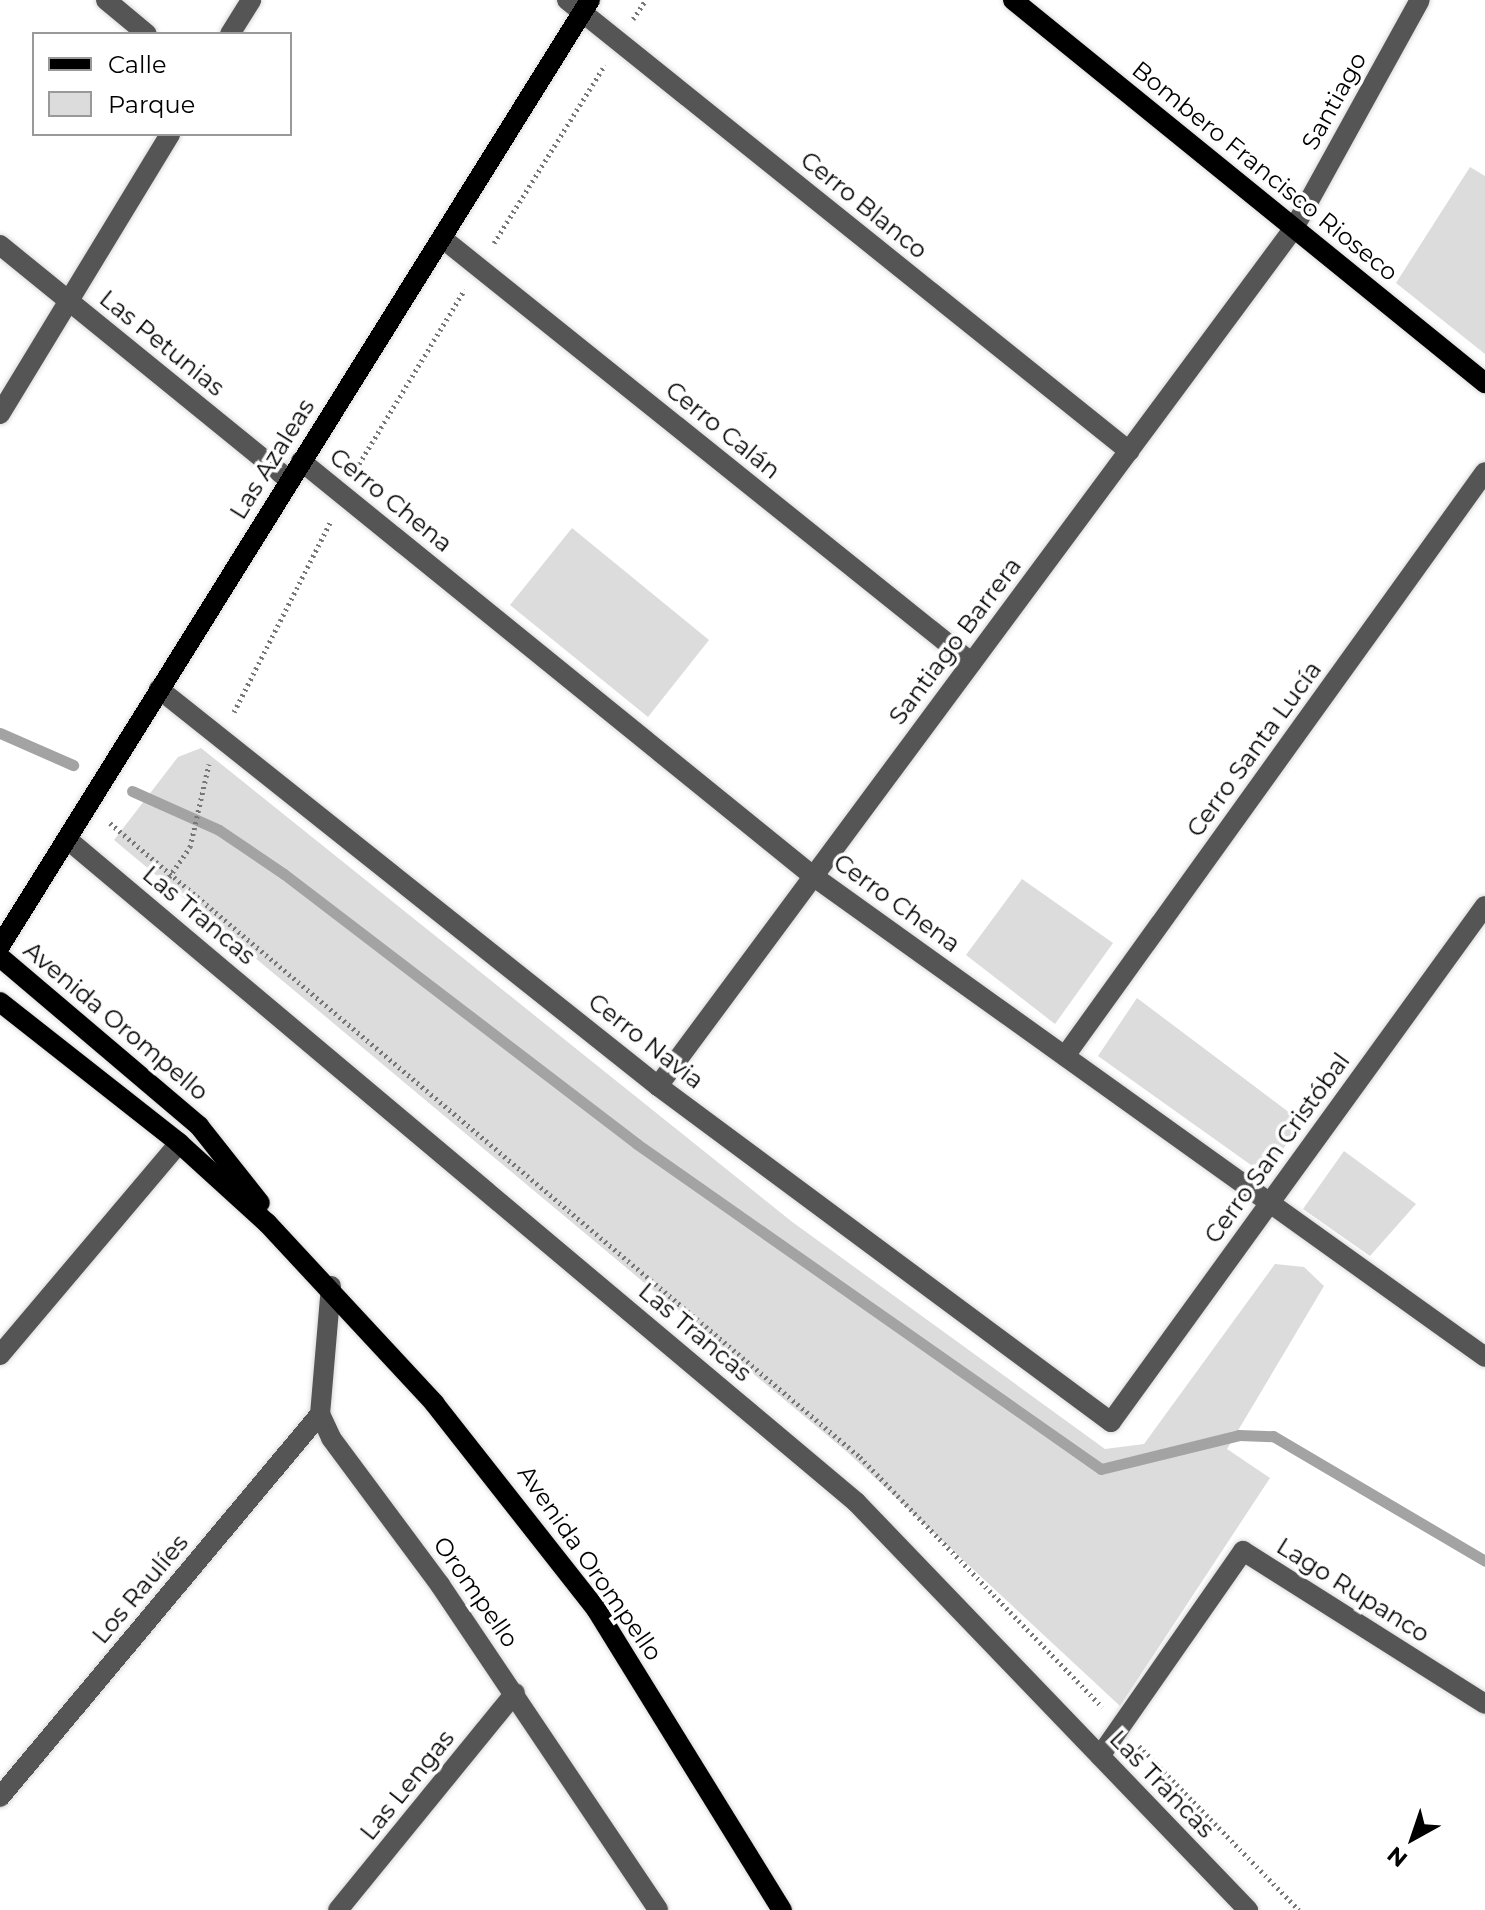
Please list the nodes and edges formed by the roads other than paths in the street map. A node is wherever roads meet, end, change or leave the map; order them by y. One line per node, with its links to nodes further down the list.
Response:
1 (106, 0): 6 (street)
2 (251, 0): 7 (street)
3 (1013, 0): 9 (main road, Bombero Francisco Rioseco)
4 (1420, 0): 9 (street, Santiago)
5 (580, 4): 10 (main road, Las Azaleas); 15 (street, Cerro Blanco)
6 (145, 32)
7 (231, 32)
8 (169, 136): 12 (street)
9 (1294, 228): 13 (main road, Bombero Francisco Rioseco); 15 (street, Santiago Barrera)
10 (442, 238): 16 (main road, Las Azaleas); 19 (street, Cerro Calán)
11 (0, 245): 12 (street, Las Petunias)
12 (69, 301): 14 (street); 18 (street, Las Petunias)
13 (1485, 383)
14 (0, 414)
15 (1129, 451): 19 (street, Santiago Barrera)
16 (301, 461): 18 (main road, Las Azaleas); 22 (street, Cerro Chena)
17 (1485, 472): 27 (street, Cerro Santa Lucía)
18 (290, 481): 20 (main road, Las Azaleas)
19 (972, 663): 22 (street, Santiago Barrera)
20 (159, 689): 21 (main road, Las Azaleas); 28 (street, Cerro Navia)
21 (67, 839): 24 (main road, Las Azaleas); 38 (street, Las Trancas)
22 (813, 876): 27 (street, Cerro Chena); 28 (street, Santiago Barrera)
23 (1485, 906): 30 (street, Cerro San Cristóbal)
24 (0, 946)
25 (0, 957): 31 (main road, Avenida Orompello)
26 (0, 1002): 29 (main road, Avenida Orompello)
27 (1065, 1056): 30 (street, Cerro Chena)
28 (658, 1086): 35 (street, Cerro Navia)
29 (179, 1143): 31 (main road, Avenida Orompello); 32 (street)
30 (1266, 1207): 33 (street, Cerro Chena); 35 (street, Cerro San Cristóbal)
31 (325, 1280): 34 (street); 42 (main road, Avenida Orompello)
32 (0, 1355)
33 (1485, 1357)
34 (320, 1414): 36 (street, Orompello); 39 (street, Los Raulíes)
35 (1111, 1422)
36 (515, 1693): 40 (street, Las Lengas); 41 (street, Orompello)
37 (1485, 1704): 38 (street, Lago Rupanco)
38 (1100, 1756): 43 (street, Las Trancas)
39 (0, 1797)
40 (338, 1910)
41 (658, 1910)
42 (782, 1910)
43 (1248, 1910)

